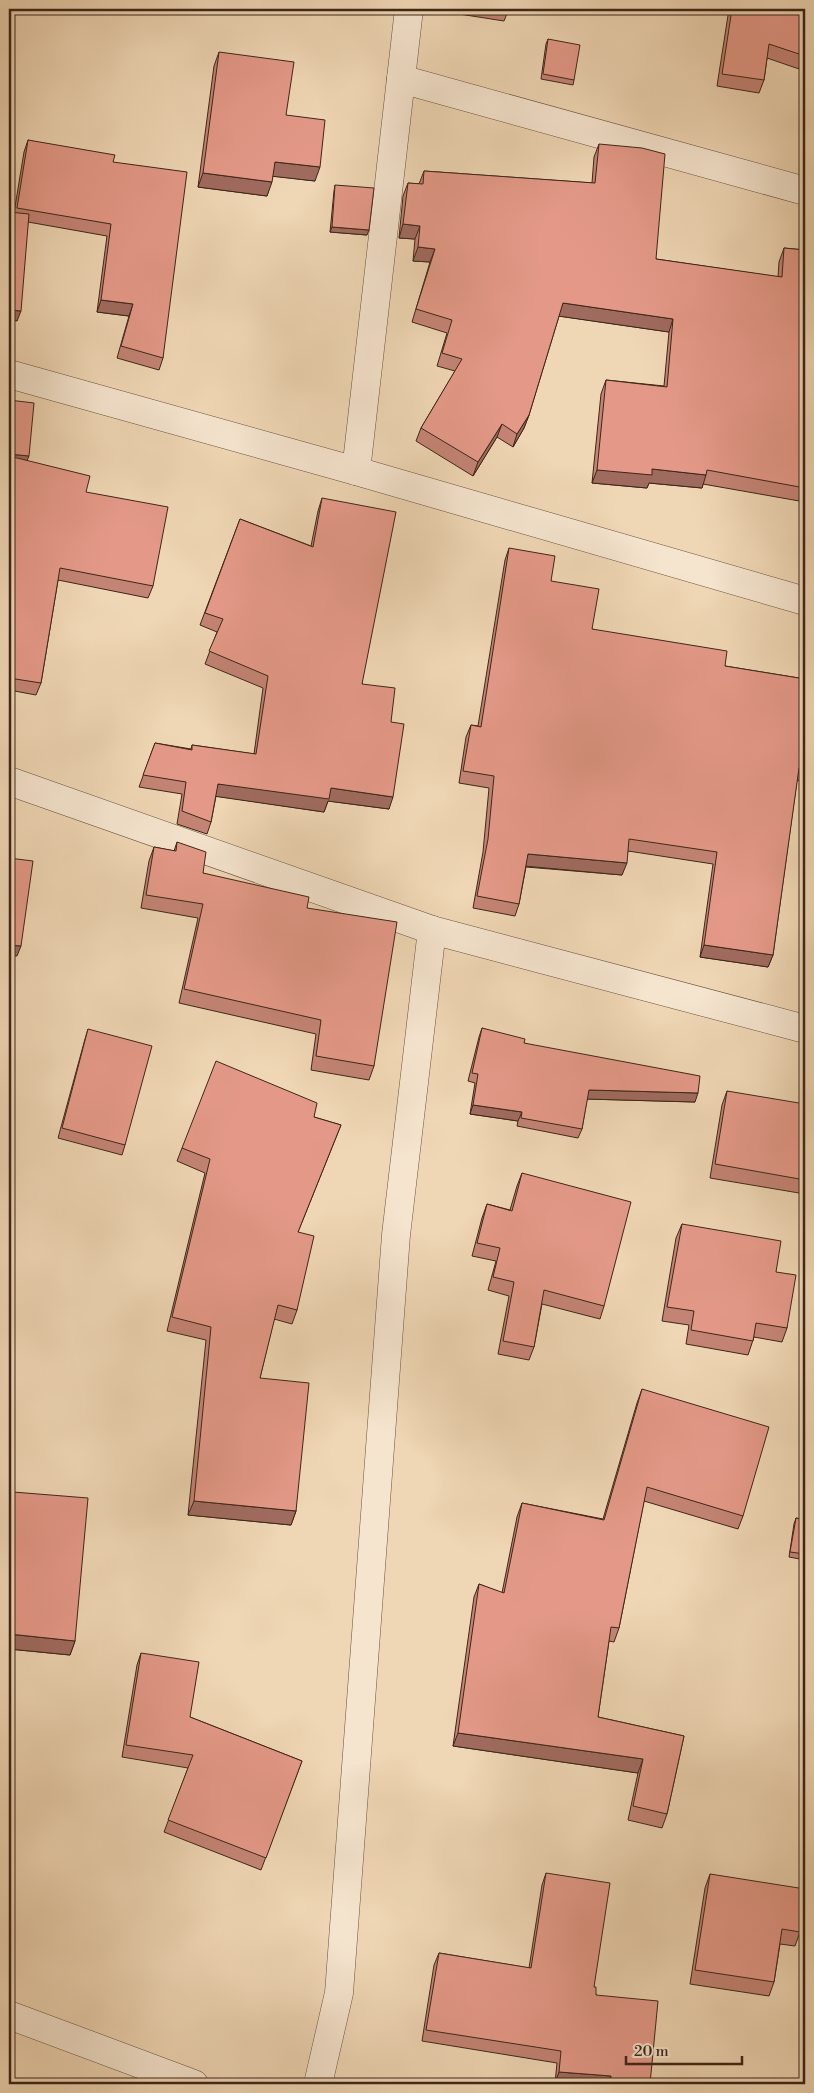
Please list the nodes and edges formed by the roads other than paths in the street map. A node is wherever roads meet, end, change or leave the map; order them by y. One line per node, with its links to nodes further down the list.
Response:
1 (409, 9): 2 (street)
2 (400, 79): 3 (street); 5 (street)
3 (805, 191)
4 (9, 374): 5 (street)
5 (356, 471): 6 (street)
6 (805, 601)
7 (9, 780): 8 (street)
8 (432, 930): 9 (street); 12 (street)
9 (805, 1029)
10 (9, 2015): 11 (street)
11 (194, 2084)
12 (318, 2084)

